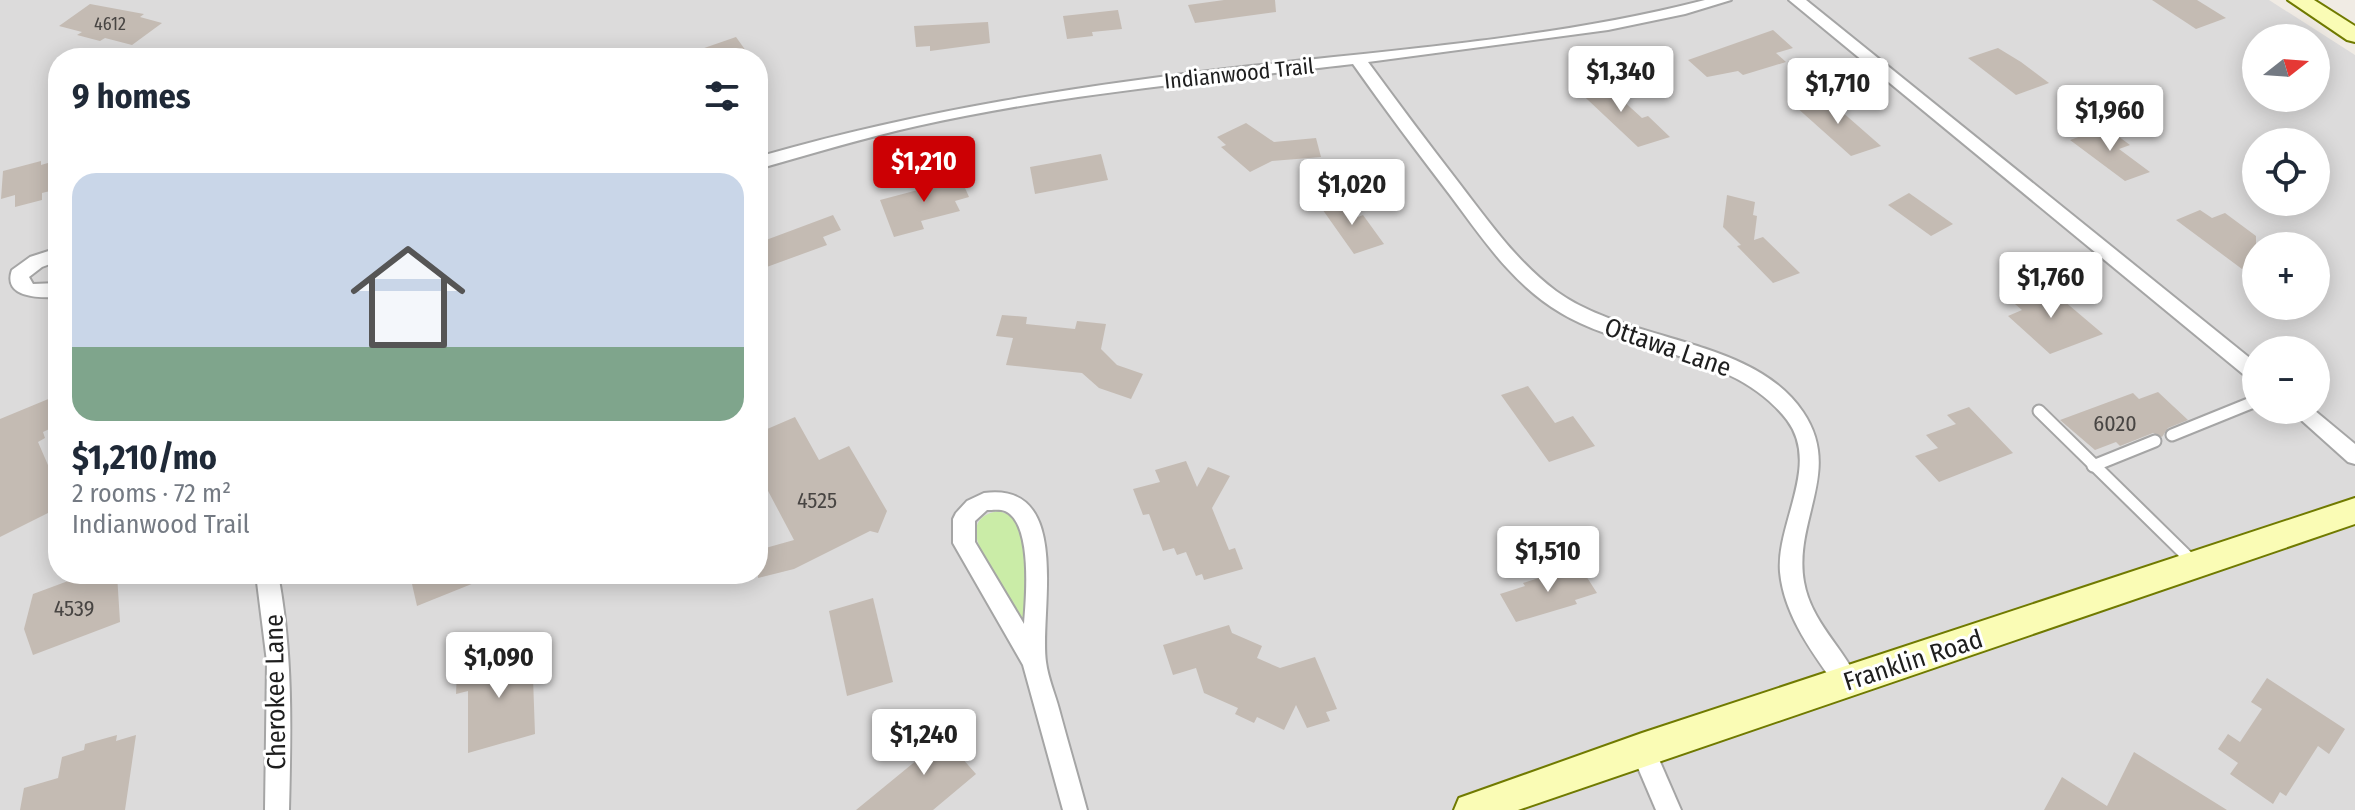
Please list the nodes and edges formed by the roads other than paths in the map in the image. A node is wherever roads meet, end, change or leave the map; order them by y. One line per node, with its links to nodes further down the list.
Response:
1 (1723, 0): 5 (street, Indianwood Trail)
2 (1797, 0): 9 (street)
3 (2299, 0): 4 (street)
4 (2355, 35)
5 (1357, 59): 6 (street, Indianwood Trail); 21 (street, Ottawa Lane)
6 (768, 160)
7 (48, 259): 8 (street)
8 (48, 290)
9 (2242, 363)
10 (2242, 407): 13 (lane)
11 (2039, 411): 16 (lane)
12 (2317, 424): 15 (street)
13 (2172, 435)
14 (2155, 441): 16 (lane)
15 (2355, 456)
16 (2093, 466): 18 (lane)
17 (2355, 511): 18 (street, Franklin Road)
18 (2196, 566): 21 (street, Franklin Road)
19 (269, 584): 23 (street, Cherokee Lane)
20 (1034, 662): 20 (street); 24 (street)
21 (1847, 682): 22 (street, Franklin Road)
22 (1642, 749): 25 (street, Franklin Road); 26 (street)
23 (277, 810)
24 (1075, 810)
25 (1471, 810)
26 (1669, 810)

